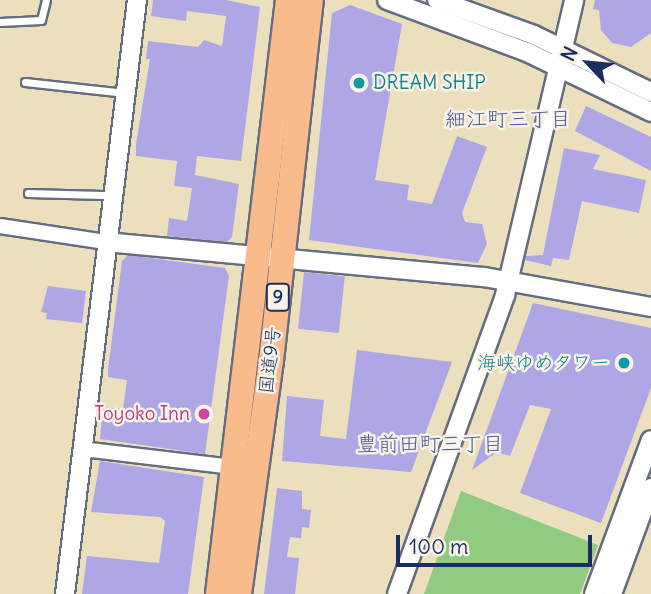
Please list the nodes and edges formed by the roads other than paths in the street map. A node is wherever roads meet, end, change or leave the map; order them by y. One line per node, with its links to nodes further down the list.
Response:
1 (46, 0): 8 (lane)
2 (136, 0): 18 (street)
3 (288, 0): 19 (highway, 国道9号 / 9)
4 (310, 0): 19 (highway, 国道9号 / 9)
5 (387, 0): 10 (street)
6 (437, 0): 9 (street)
7 (574, 0): 9 (street)
8 (0, 22)
9 (562, 47): 10 (street); 13 (street)
10 (557, 65): 14 (street); 20 (street)
11 (26, 82): 12 (lane)
12 (116, 92)
13 (651, 92)
14 (651, 112)
15 (28, 192): 16 (lane)
16 (103, 195)
17 (0, 226): 18 (street)
18 (106, 242): 19 (street); 23 (street)
19 (271, 258): 20 (street); 24 (highway, 国道9号 / 9); 28 (highway, 国道9号 / 9)
20 (508, 281): 21 (street); 29 (street)
21 (651, 307)
22 (651, 440): 30 (street)
23 (82, 449): 24 (street); 26 (street)
24 (232, 467): 27 (highway, 国道9号 / 9)
25 (651, 488): 31 (street)
26 (65, 594)
27 (218, 594)
28 (239, 594)
29 (397, 594)
30 (594, 594)
31 (612, 594)

